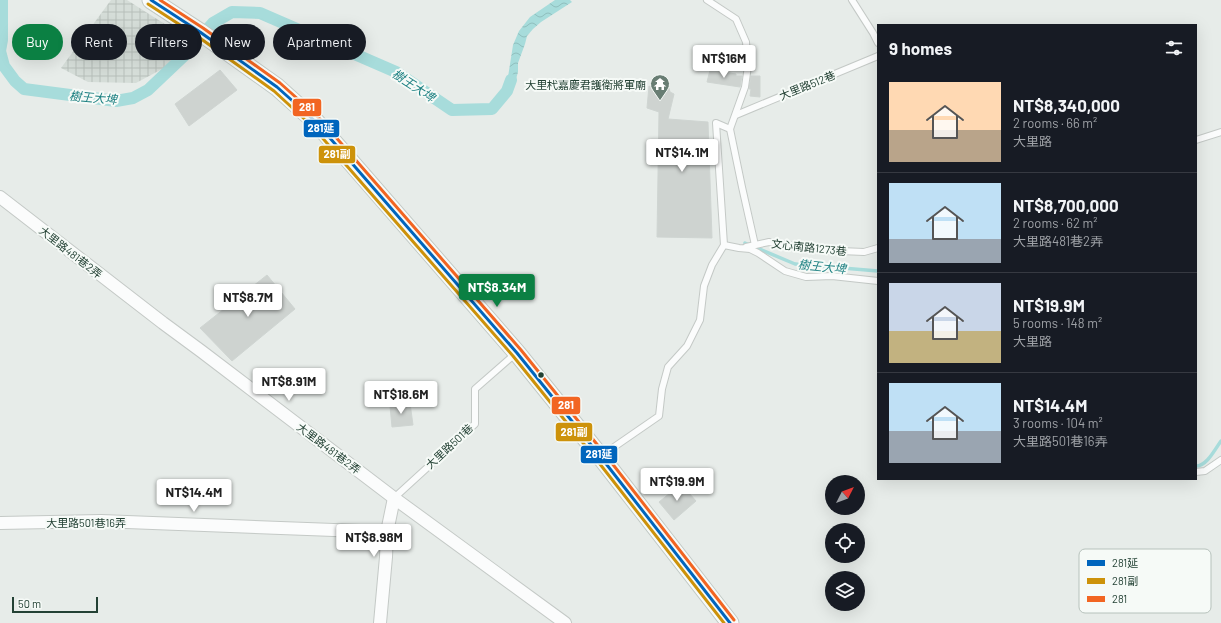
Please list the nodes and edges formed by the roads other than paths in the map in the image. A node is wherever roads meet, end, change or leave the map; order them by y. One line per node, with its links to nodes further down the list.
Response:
1 (151, 0): 16 (street)
2 (707, 0): 6 (lane)
3 (852, 0): 4 (lane)
4 (877, 41)
5 (877, 56): 6 (lane, 大里路512巷)
6 (736, 115): 7 (lane)
7 (730, 129): 11 (lane); 12 (lane)
8 (1221, 132): 9 (lane)
9 (1197, 140)
10 (0, 197): 20 (street, 大里路481巷2弄)
11 (724, 245): 13 (lane); 17 (lane)
12 (755, 245): 13 (lane, 文心南路1273巷); 14 (lane, 文心南路1273巷)
13 (740, 248): 15 (lane)
14 (877, 248)
15 (877, 281)
16 (517, 353): 17 (street); 20 (lane, 大里路501巷)
17 (600, 456): 25 (street)
18 (1221, 460): 19 (lane)
19 (1197, 472)
20 (394, 498): 22 (street); 24 (street, 大里路481巷2弄)
21 (0, 523): 22 (street, 大里路501巷16弄)
22 (387, 532): 23 (street)
23 (380, 623)
24 (565, 623)
25 (730, 623)

